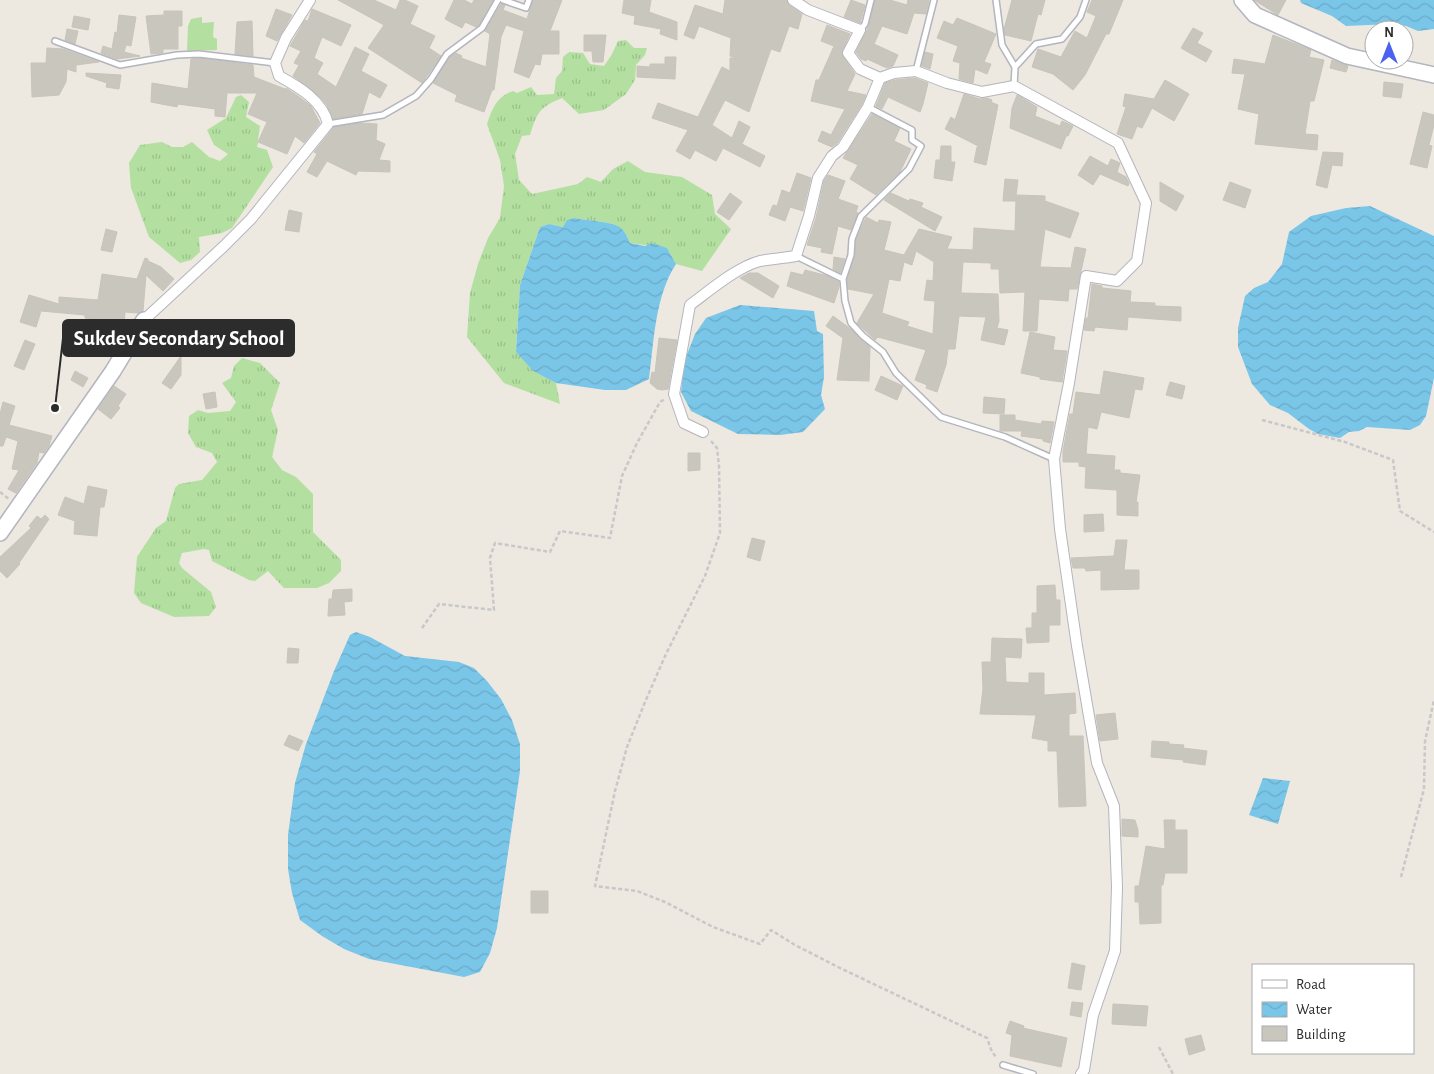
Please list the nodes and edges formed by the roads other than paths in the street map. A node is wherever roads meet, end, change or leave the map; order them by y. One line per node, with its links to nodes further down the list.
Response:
1 (310, 0): 13 (street)
2 (498, 0): 20 (lane)
3 (503, 0): 4 (lane)
4 (529, 0)
5 (793, 0): 11 (street)
6 (871, 0): 11 (lane)
7 (934, 0): 15 (lane)
8 (996, 0): 14 (lane)
9 (1086, 0): 14 (lane)
10 (1242, 0): 16 (street)
11 (860, 30): 17 (street)
12 (55, 41): 13 (lane)
13 (275, 63): 20 (street)
14 (1016, 67): 18 (lane)
15 (916, 71): 17 (street); 18 (street)
16 (1434, 75)
17 (880, 78): 19 (street)
18 (1014, 86): 25 (street)
19 (868, 106): 21 (street); 22 (lane)
20 (328, 124): 23 (street)
21 (796, 256): 22 (lane); 24 (street)
22 (843, 279): 25 (lane)
23 (144, 320): 26 (street)
24 (703, 432)
25 (1054, 459): 29 (street)
26 (0, 533)
27 (1003, 1065): 28 (lane)
28 (1033, 1074)
29 (1082, 1074)

